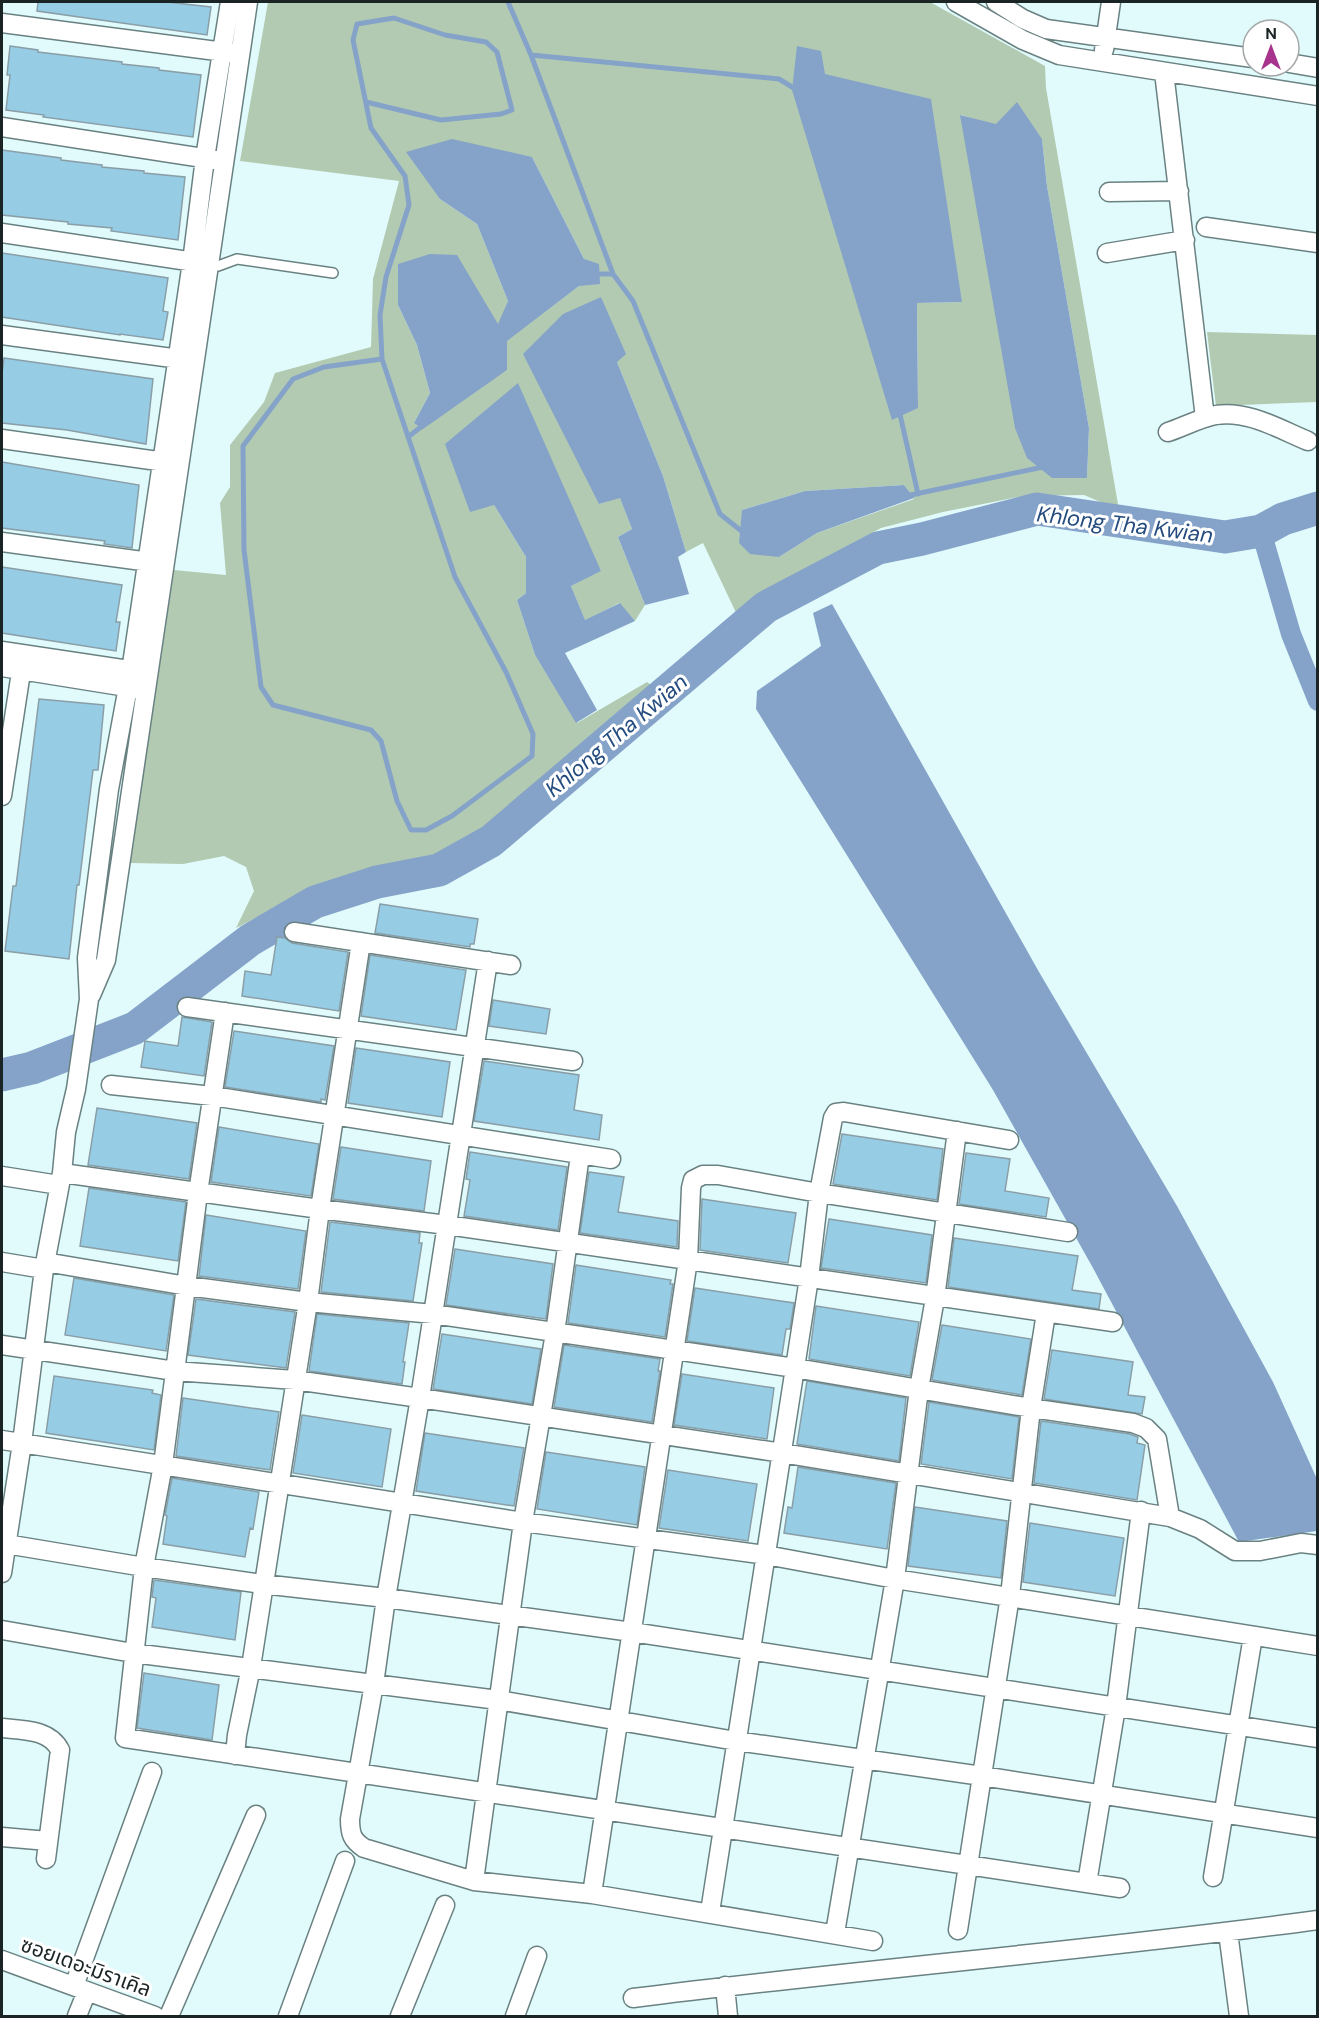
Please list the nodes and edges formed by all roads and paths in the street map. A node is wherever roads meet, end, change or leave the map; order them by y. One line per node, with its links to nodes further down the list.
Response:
1 (230, 2): 9 (street)
2 (248, 2): 9 (street)
3 (956, 2): 6 (street)
4 (996, 2): 8 (street)
5 (1111, 2): 8 (street)
6 (988, 10): 11 (street)
7 (2, 23): 9 (street)
8 (1105, 38): 10 (street); 11 (street)
9 (231, 53): 17 (street); 18 (street)
10 (1241, 56)
11 (1103, 61): 14 (street)
12 (1301, 65): 13 (street)
13 (1317, 68)
14 (1164, 72): 15 (street); 19 (street)
15 (1317, 96)
16 (2, 128): 17 (street)
17 (205, 158): 18 (street); 26 (street)
18 (225, 161): 26 (street)
19 (1179, 191): 20 (street); 23 (street)
20 (1109, 192)
21 (1206, 227): 24 (street)
22 (2, 233): 26 (street)
23 (1185, 240): 25 (street); 30 (street)
24 (1317, 243)
25 (1107, 253)
26 (200, 263): 27 (lane); 29 (street)
27 (333, 273)
28 (2, 335): 29 (street)
29 (186, 360): 34 (street)
30 (1205, 418): 31 (street); 33 (street)
31 (1168, 432)
32 (2, 439): 34 (street)
33 (1308, 441)
34 (171, 463): 36 (street); 37 (street)
35 (2, 542): 36 (street)
36 (145, 562): 37 (street); 41 (street)
37 (166, 564): 41 (street)
38 (2, 651): 39 (street)
39 (22, 662): 40 (street); 41 (street); 44 (street)
40 (2, 667)
41 (138, 680): 42 (street); 43 (street)
42 (109, 789): 43 (street); 45 (street)
43 (130, 792): 46 (street)
44 (2, 796)
45 (92, 914): 46 (street); 51 (street)
46 (112, 916): 51 (street)
47 (294, 932): 48 (street)
48 (361, 942): 49 (street); 54 (street)
49 (488, 961): 50 (street); 55 (street)
50 (511, 965)
51 (89, 999): 66 (street)
52 (188, 1007): 53 (street)
53 (225, 1012): 54 (street); 58 (street)
54 (347, 1029): 55 (street); 59 (street)
55 (473, 1047): 56 (street); 61 (street)
56 (573, 1061)
57 (111, 1085): 58 (street)
58 (212, 1096): 59 (street); 67 (street)
59 (335, 1115): 61 (street); 69 (street)
60 (957, 1131): 62 (street); 68 (street); 70 (street)
61 (461, 1136): 63 (street); 71 (street)
62 (1009, 1140)
63 (580, 1155): 64 (street); 73 (street)
64 (611, 1159)
65 (2, 1176): 66 (street)
66 (60, 1179): 67 (street); 76 (street)
67 (198, 1192): 69 (street); 78 (street)
68 (819, 1193): 70 (street); 74 (street); 77 (street)
69 (320, 1209): 71 (street); 80 (street)
70 (945, 1211): 72 (street); 79 (street)
71 (447, 1225): 73 (street); 82 (street)
72 (1068, 1232)
73 (568, 1243): 74 (street); 84 (street)
74 (688, 1260): 77 (street); 86 (street)
75 (2, 1262): 76 (street)
76 (45, 1266): 78 (street); 87 (street)
77 (809, 1278): 79 (street); 88 (street)
78 (187, 1286): 80 (street); 89 (street)
79 (935, 1298): 81 (street); 91 (street)
80 (308, 1302): 82 (street); 90 (street)
81 (1046, 1313): 83 (street); 93 (street)
82 (433, 1314): 84 (street); 92 (street)
83 (1113, 1322)
84 (555, 1333): 86 (street); 94 (street)
85 (2, 1345): 87 (street)
86 (674, 1350): 88 (street); 95 (street)
87 (35, 1351): 89 (street); 97 (street)
88 (795, 1368): 91 (street); 98 (street)
89 (175, 1371): 90 (street); 99 (street)
90 (295, 1380): 92 (street); 101 (street)
91 (919, 1389): 93 (street); 100 (street)
92 (420, 1398): 94 (street); 103 (street)
93 (1031, 1408): 102 (street); 106 (street)
94 (540, 1416): 95 (street); 107 (street)
95 (661, 1435): 98 (street); 108 (street)
96 (2, 1440): 97 (street)
97 (22, 1443): 99 (street); 105 (street)
98 (782, 1453): 100 (street); 111 (street)
99 (163, 1465): 101 (street); 112 (street)
100 (909, 1474): 102 (street); 114 (street)
101 (278, 1484): 103 (street); 115 (street)
102 (1020, 1493): 104 (street); 116 (street)
103 (402, 1502): 107 (street); 117 (street)
104 (1141, 1511): 106 (street); 119 (street)
105 (6, 1516): 109 (street)
106 (1170, 1517): 110 (street)
107 (523, 1522): 108 (street); 118 (street)
108 (645, 1538): 111 (street); 121 (street)
109 (6, 1544): 112 (street); 113 (street)
110 (1317, 1545)
111 (766, 1555): 114 (street); 124 (street)
112 (144, 1568): 115 (street); 125 (street)
113 (2, 1573)
114 (895, 1579): 116 (street); 127 (street)
115 (262, 1584): 117 (street); 126 (street)
116 (1010, 1596): 119 (street); 129 (street)
117 (386, 1598): 118 (street); 128 (street)
118 (511, 1614): 121 (street); 130 (street)
119 (1128, 1614): 122 (street); 131 (street)
120 (2, 1630): 125 (street)
121 (632, 1632): 124 (street); 132 (street)
122 (1252, 1636): 123 (street); 133 (street)
123 (1317, 1646)
124 (751, 1651): 127 (street); 136 (street)
125 (133, 1653): 126 (street); 137 (street)
126 (251, 1667): 128 (street); 137 (street)
127 (878, 1670): 129 (street); 138 (street)
128 (374, 1684): 130 (street); 140 (street)
129 (996, 1688): 131 (street); 141 (street)
130 (498, 1700): 132 (street); 142 (street)
131 (1116, 1707): 133 (street); 143 (street)
132 (618, 1720): 136 (street); 144 (street)
133 (1238, 1725): 135 (street); 146 (street)
134 (2, 1728): 149 (street)
135 (1317, 1738)
136 (736, 1741): 138 (street); 147 (street)
137 (235, 1755): 140 (street)
138 (865, 1759): 141 (street); 150 (street)
139 (152, 1772): 168 (street)
140 (359, 1774): 142 (street); 154 (street)
141 (982, 1776): 143 (street); 152 (street)
142 (487, 1792): 144 (street); 154 (street)
143 (1103, 1795): 146 (street); 155 (street)
144 (604, 1810): 147 (street); 157 (street)
145 (256, 1815): 172 (street)
146 (1224, 1815): 148 (street); 153 (street)
147 (723, 1828): 150 (street); 159 (street)
148 (1317, 1828)
149 (2, 1837)
150 (851, 1847): 152 (street); 163 (street)
151 (345, 1861): 173 (street)
152 (969, 1865): 155 (street); 161 (street)
153 (1213, 1877)
154 (474, 1881): 157 (street)
155 (1087, 1883): 156 (street)
156 (1120, 1888)
157 (592, 1894): 159 (street)
158 (445, 1905): 174 (street)
159 (710, 1912): 163 (street)
160 (1317, 1920): 162 (street)
161 (958, 1930)
162 (1228, 1932): 167 (street); 177 (street)
163 (835, 1933): 164 (street)
164 (873, 1941)
165 (537, 1956): 175 (street)
166 (2, 1960): 168 (street, ซอยเดอะมิราเคิล)
167 (725, 1986): 169 (street); 176 (street)
168 (80, 1989): 170 (street); 171 (street, ซอยเดอะมิราเคิล)
169 (633, 1998)
170 (77, 2016)
171 (155, 2016)
172 (169, 2016)
173 (288, 2016)
174 (400, 2016)
175 (515, 2016)
176 (728, 2016)
177 (1239, 2016)

